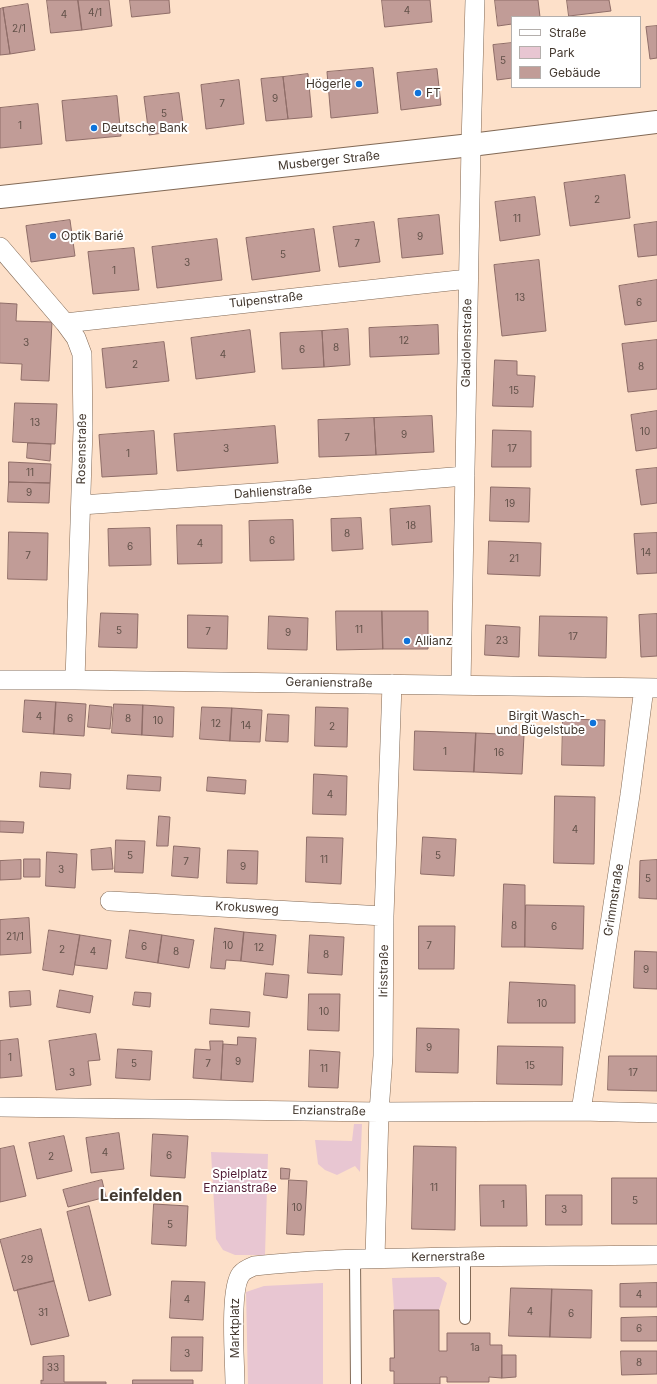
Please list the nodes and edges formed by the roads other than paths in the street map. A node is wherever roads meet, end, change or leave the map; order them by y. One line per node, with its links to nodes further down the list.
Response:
1 (476, 0): 3 (street, Gladiolenstraße)
2 (657, 122): 3 (main road, Musberger Straße)
3 (471, 145): 4 (main road, Musberger Straße); 6 (street, Gladiolenstraße)
4 (0, 197)
5 (0, 247): 7 (street, Rosenstraße)
6 (468, 279): 7 (street, Tulpenstraße); 8 (street, Gladiolenstraße)
7 (65, 323): 9 (street, Rosenstraße)
8 (465, 476): 9 (street, Dahlienstraße); 13 (street, Gladiolenstraße)
9 (81, 505): 11 (street, Rosenstraße)
10 (0, 680): 11 (street, Geranienstraße)
11 (75, 680): 12 (street, Geranienstraße)
12 (392, 684): 13 (street, Geranienstraße); 16 (street, Irisstraße)
13 (461, 685): 14 (street, Geranienstraße)
14 (650, 688): 18 (street, Grimmstraße)
15 (110, 901): 16 (street, Krokusweg)
16 (384, 916): 19 (street, Irisstraße)
17 (0, 1107): 19 (street, Enzianstraße)
18 (581, 1111): 19 (street, Enzianstraße); 20 (street, Enzianstraße)
19 (379, 1112): 23 (street, Irisstraße)
20 (657, 1113)
21 (657, 1255): 22 (street, Kernerstraße)
22 (465, 1256): 23 (street, Kernerstraße); 26 (lane)
23 (375, 1258): 24 (street, Kernerstraße)
24 (355, 1259): 25 (street, Kernerstraße); 28 (lane)
25 (241, 1274): 27 (street, Marktplatz)
26 (465, 1319)
27 (235, 1384)
28 (356, 1384)

